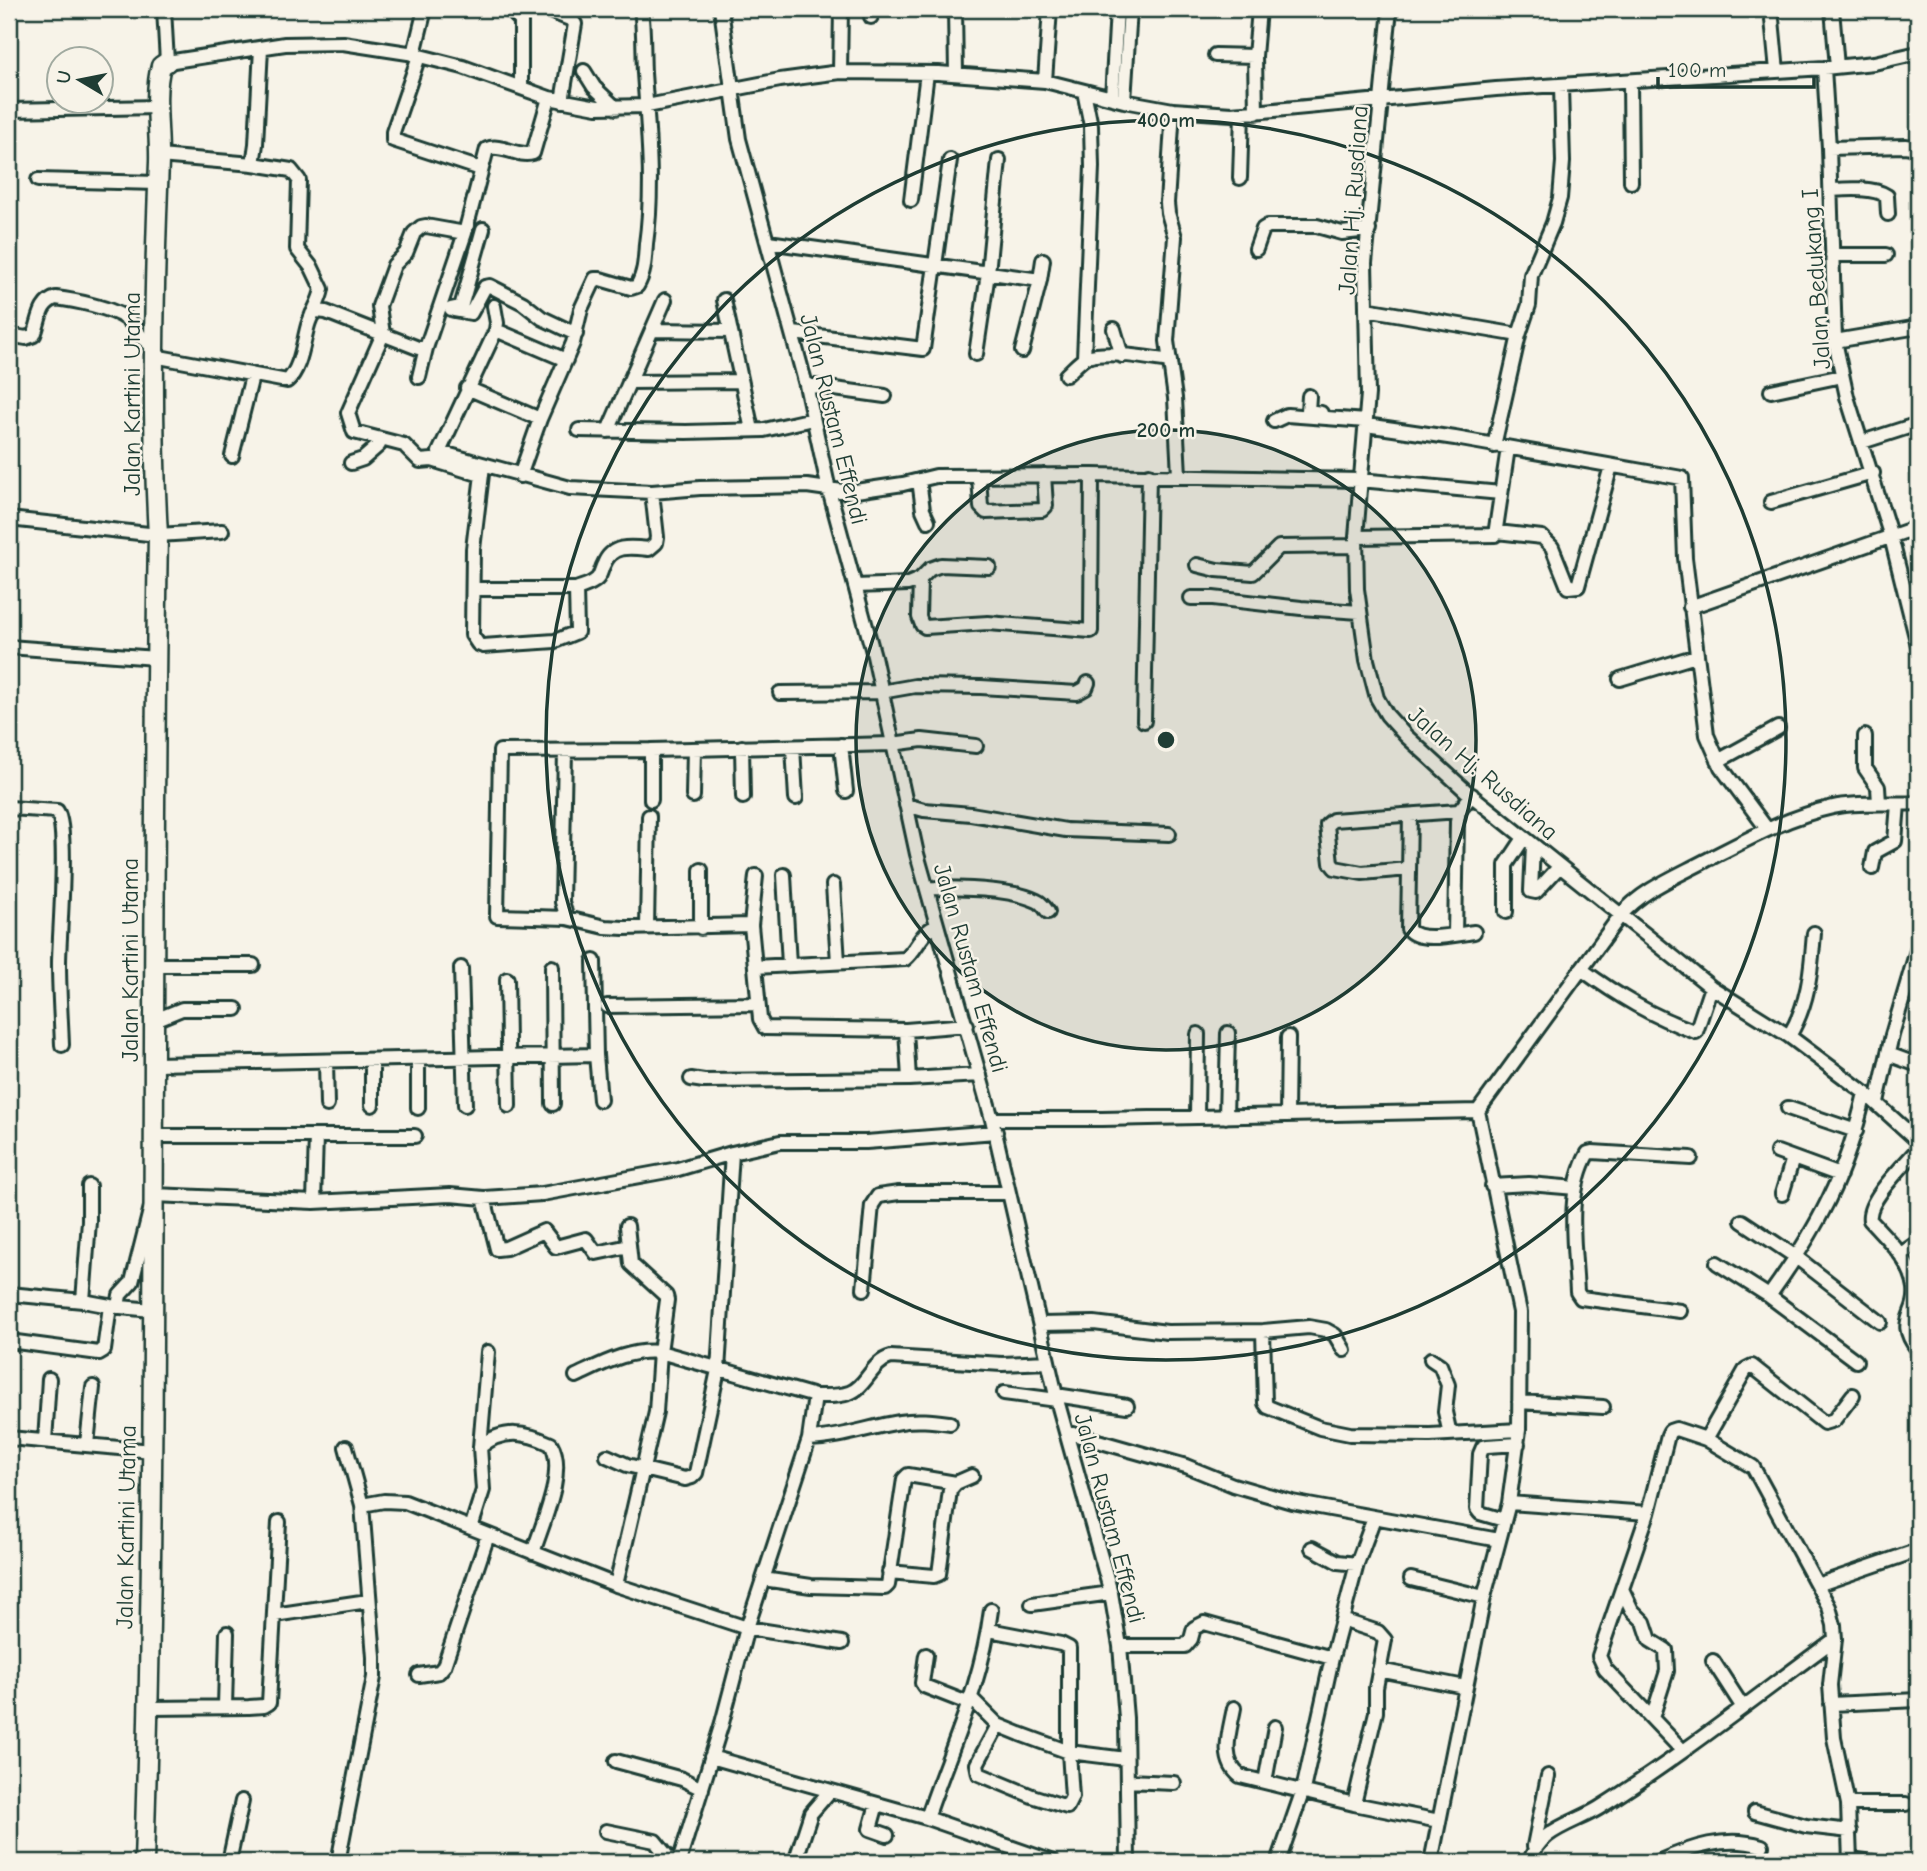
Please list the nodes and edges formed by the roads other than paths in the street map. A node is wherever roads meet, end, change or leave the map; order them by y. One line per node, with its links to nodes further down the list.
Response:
1 (164, 9): 21 (street)
2 (425, 9): 18 (street)
3 (509, 9): 31 (street)
4 (641, 9): 37 (street)
5 (721, 9): 32 (street, Jalan Rustam Effendi)
6 (841, 9): 25 (street)
7 (955, 9): 27 (street)
8 (1050, 9): 28 (street)
9 (1117, 9): 34 (street)
10 (1130, 9): 34 (street)
11 (1259, 9): 20 (street)
12 (1390, 9): 36 (street, Jalan Hj. Rusdiana)
13 (1771, 9): 24 (street)
14 (1832, 9): 22 (street, Jalan Bedukang I)
15 (547, 10): 35 (street)
16 (261, 48): 18 (street); 21 (street); 49 (street)
17 (1918, 53): 22 (street)
18 (417, 55): 31 (street); 50 (street)
19 (1215, 55): 20 (street)
20 (1255, 56): 43 (street)
21 (167, 62): 38 (street, Jalan Kartini Utama)
22 (1830, 67): 24 (street); 44 (street, Jalan Bedukang I)
23 (584, 71): 39 (street)
24 (1777, 71): 29 (street)
25 (840, 72): 26 (street); 32 (street)
26 (927, 73): 27 (street); 56 (street)
27 (956, 74): 28 (street)
28 (1045, 81): 33 (street)
29 (1630, 81): 30 (street); 53 (street)
30 (1561, 86): 36 (street); 85 (street)
31 (522, 88): 35 (street)
32 (731, 91): 37 (street); 61 (street, Jalan Rustam Effendi)
33 (1086, 91): 34 (street); 91 (street)
34 (1115, 98): 41 (street)
35 (556, 100): 39 (street); 50 (street)
36 (1381, 101): 43 (street); 59 (street, Jalan Hj. Rusdiana)
37 (647, 106): 39 (street); 83 (street)
38 (158, 107): 40 (street); 46 (street, Jalan Kartini Utama)
39 (615, 108)
40 (9, 110)
41 (1173, 110): 42 (street); 94 (street)
42 (1242, 113): 43 (street); 51 (street)
43 (1256, 113)
44 (1829, 148): 45 (street); 55 (street, Jalan Bedukang I)
45 (1918, 148)
46 (159, 156): 49 (street); 54 (street, Jalan Kartini Utama)
47 (950, 160): 66 (street)
48 (999, 160): 67 (street)
49 (253, 164): 75 (street)
50 (481, 169): 60 (street)
51 (1240, 178)
52 (38, 180): 54 (street)
53 (1631, 182)
54 (158, 183): 88 (street, Jalan Kartini Utama)
55 (1831, 190): 57 (street); 63 (street, Jalan Bedukang I)
56 (911, 200)
57 (1888, 214)
58 (482, 229): 74 (street)
59 (1369, 230): 62 (street); 73 (street, Jalan Hj. Rusdiana)
60 (465, 233): 71 (street); 82 (street)
61 (768, 242): 66 (street); 81 (street, Jalan Rustam Effendi)
62 (1256, 249)
63 (1832, 255): 64 (street); 86 (street, Jalan Bedukang I)
64 (1886, 256)
65 (1043, 260): 68 (street)
66 (935, 266): 67 (street); 81 (street)
67 (988, 273): 68 (street); 90 (street)
68 (1040, 280): 89 (street)
69 (665, 300): 79 (street)
70 (724, 300): 80 (street)
71 (440, 306): 74 (street); 87 (street)
72 (494, 306): 78 (street)
73 (1366, 309): 85 (street); 109 (street, Jalan Hj. Rusdiana)
74 (454, 310): 83 (street)
75 (312, 314): 82 (street); 96 (street)
76 (1918, 327): 86 (street)
77 (1114, 329): 92 (street)
78 (496, 330): 93 (street); 102 (street)
79 (652, 330): 80 (street); 100 (street)
80 (731, 331): 99 (street)
81 (793, 332): 101 (street, Jalan Rustam Effendi)
82 (383, 334): 87 (street); 114 (street)
83 (576, 334): 93 (street)
84 (9, 335): 88 (street)
85 (1520, 335): 116 (street)
86 (1835, 341): 97 (street, Jalan Bedukang I)
87 (426, 348): 98 (street)
88 (154, 351): 96 (street); 139 (street, Jalan Kartini Utama)
89 (1022, 351)
90 (976, 354)
91 (1093, 356): 92 (street); 95 (street)
92 (1122, 356): 94 (street)
93 (566, 360): 106 (street)
94 (1170, 361): 125 (street)
95 (1066, 374)
96 (252, 376): 117 (street)
97 (1842, 376): 103 (street); 115 (street, Jalan Bedukang I)
98 (419, 377)
99 (741, 381): 100 (street); 112 (street)
100 (629, 382): 113 (street)
101 (806, 385): 104 (street); 107 (street, Jalan Rustam Effendi)
102 (467, 388): 106 (street); 120 (street)
103 (1771, 391)
104 (885, 396)
105 (1309, 396): 109 (street)
106 (540, 419): 126 (street)
107 (813, 419): 112 (street); 130 (street, Jalan Rustam Effendi)
108 (1274, 421): 109 (street)
109 (1366, 421): 116 (street); 129 (street, Jalan Hj. Rusdiana)
110 (1918, 424): 115 (street)
111 (579, 430): 113 (street)
112 (752, 430): 113 (street)
113 (608, 431)
114 (379, 440): 118 (street); 120 (street)
115 (1862, 442): 121 (street, Jalan Bedukang I)
116 (1501, 447): 119 (street); 132 (street)
117 (232, 456)
118 (351, 463)
119 (1611, 466): 138 (street); 149 (street)
120 (482, 470): 126 (street); 146 (street)
121 (1873, 473): 133 (street); 140 (street, Jalan Bedukang I)
122 (1044, 475): 123 (street); 127 (street); 127 (street)
123 (1096, 475): 124 (street); 144 (street)
124 (1149, 475): 125 (street); 159 (street)
125 (1179, 475): 129 (street)
126 (520, 476): 131 (street)
127 (979, 476): 128 (street)
128 (919, 480): 130 (street); 135 (street)
129 (1360, 480): 132 (street); 141 (street, Jalan Hj. Rusdiana)
130 (829, 490): 131 (street); 145 (street, Jalan Rustam Effendi)
131 (652, 492): 147 (street)
132 (1501, 492): 138 (street)
133 (1771, 502)
134 (9, 519): 139 (street)
135 (928, 521)
136 (1918, 527): 140 (street)
137 (222, 531): 139 (street)
138 (1497, 532): 141 (street)
139 (158, 535): 154 (street, Jalan Kartini Utama)
140 (1891, 537): 149 (street); 151 (street, Jalan Bedukang I)
141 (1356, 542): 142 (street); 150 (street, Jalan Hj. Rusdiana)
142 (1197, 565)
143 (989, 567): 144 (street)
144 (920, 579): 145 (street)
145 (856, 586): 157 (street, Jalan Rustam Effendi)
146 (473, 589): 147 (street); 147 (street)
147 (576, 589)
148 (1191, 598): 150 (street)
149 (1690, 607): 153 (street)
150 (1360, 612): 172 (street, Jalan Hj. Rusdiana)
151 (1918, 645)
152 (9, 647): 154 (street)
153 (1696, 656): 155 (street); 170 (street)
154 (156, 658): 210 (street, Jalan Kartini Utama)
155 (1620, 679)
156 (1088, 683): 157 (street)
157 (881, 692): 158 (street); 162 (street, Jalan Rustam Effendi)
158 (780, 693)
159 (1144, 721)
160 (1778, 728): 170 (street)
161 (1865, 736): 177 (street)
162 (892, 744): 163 (street); 164 (street); 180 (street, Jalan Rustam Effendi)
163 (841, 745): 166 (street); 171 (street)
164 (976, 746)
165 (742, 747): 166 (street); 167 (street); 174 (street)
166 (793, 747): 175 (street)
167 (694, 749): 168 (street); 173 (street)
168 (651, 750): 169 (street); 176 (street)
169 (565, 751): 199 (street); 199 (street)
170 (1718, 761): 185 (street)
171 (846, 792)
172 (1472, 795): 182 (street); 187 (street, Jalan Hj. Rusdiana)
173 (693, 796)
174 (743, 797)
175 (796, 798)
176 (651, 800)
177 (1879, 803): 179 (street); 185 (street)
178 (1918, 803): 179 (street)
179 (1898, 804): 189 (street)
180 (906, 805): 186 (street); 195 (street, Jalan Rustam Effendi)
181 (9, 808): 229 (street)
182 (1459, 811): 183 (street); 206 (street)
183 (1410, 815): 190 (street); 190 (street)
184 (649, 816): 202 (street)
185 (1767, 829): 198 (street)
186 (1169, 834)
187 (1528, 841): 188 (street, Jalan Hj. Rusdiana); 188 (street); 197 (street)
188 (1559, 867): 198 (street, Jalan Hj. Rusdiana)
189 (1872, 868)
190 (1409, 869): 206 (street)
191 (701, 870): 203 (street)
192 (784, 874): 212 (street)
193 (756, 876): 200 (street)
194 (834, 885): 209 (street)
195 (927, 888): 196 (street); 201 (street, Jalan Rustam Effendi)
196 (1048, 912)
197 (1506, 912)
198 (1620, 916): 216 (street); 218 (street, Jalan Hj. Rusdiana)
199 (567, 918): 202 (street)
200 (751, 925): 203 (street); 214 (street)
201 (937, 926): 209 (street); 223 (street, Jalan Rustam Effendi)
202 (647, 927): 203 (street)
203 (701, 928)
204 (1474, 932): 206 (street)
205 (1814, 933): 227 (street)
206 (1455, 934)
207 (1918, 947): 230 (street)
208 (594, 961): 231 (street)
209 (838, 962): 212 (street)
210 (153, 965): 211 (street); 222 (street, Jalan Kartini Utama)
211 (253, 965)
212 (789, 965): 214 (street)
213 (552, 967): 232 (street)
214 (755, 967): 219 (street)
215 (461, 968): 234 (street)
216 (1581, 969): 218 (street); 253 (street)
217 (507, 979): 233 (street)
218 (1711, 987): 227 (street, Jalan Hj. Rusdiana)
219 (758, 1004): 220 (street); 224 (street)
220 (607, 1006)
221 (236, 1009): 222 (street)
222 (155, 1020): 238 (street, Jalan Kartini Utama)
223 (967, 1025): 224 (street); 240 (street, Jalan Rustam Effendi)
224 (906, 1030): 242 (street)
225 (1228, 1033): 255 (street)
226 (1198, 1034): 256 (street)
227 (1789, 1036): 243 (street, Jalan Hj. Rusdiana)
228 (1288, 1037): 254 (street)
229 (62, 1045)
230 (1888, 1054): 239 (street); 245 (street)
231 (596, 1055): 232 (street); 244 (street)
232 (553, 1056): 233 (street); 246 (street)
233 (508, 1057): 234 (street); 250 (street)
234 (464, 1058): 235 (street); 249 (street)
235 (418, 1059): 236 (street); 251 (street)
236 (372, 1060): 237 (street); 248 (street)
237 (326, 1061): 238 (street); 247 (street)
238 (155, 1064): 260 (street, Jalan Kartini Utama)
239 (1918, 1065)
240 (980, 1075): 242 (street); 257 (street, Jalan Rustam Effendi)
241 (691, 1079): 242 (street)
242 (909, 1079)
243 (1865, 1093): 245 (street, Jalan Hj. Rusdiana); 258 (street)
244 (600, 1100)
245 (1877, 1102): 263 (street, Jalan Hj. Rusdiana)
246 (552, 1104)
247 (327, 1105)
248 (372, 1105)
249 (465, 1105)
250 (509, 1106)
251 (418, 1108)
252 (1788, 1108): 258 (street)
253 (1478, 1111): 254 (street); 271 (street)
254 (1287, 1115): 255 (street)
255 (1226, 1116): 256 (street)
256 (1197, 1117): 257 (street)
257 (992, 1119): 259 (street, Jalan Rustam Effendi)
258 (1856, 1131): 269 (street)
259 (996, 1132): 266 (street); 273 (street, Jalan Rustam Effendi)
260 (155, 1136): 261 (street); 274 (street, Jalan Kartini Utama)
261 (317, 1136): 262 (street); 277 (street)
262 (415, 1136)
263 (1918, 1141)
264 (1918, 1149): 282 (street)
265 (1777, 1152): 268 (street)
266 (732, 1153): 276 (street); 303 (street)
267 (1691, 1158): 272 (street)
268 (1793, 1158): 269 (street); 275 (street)
269 (1840, 1175): 283 (street)
270 (89, 1186): 288 (street)
271 (1492, 1186): 272 (street); 311 (street)
272 (1576, 1188): 291 (street)
273 (1009, 1194): 285 (street); 293 (street, Jalan Rustam Effendi)
274 (154, 1195): 277 (street); 289 (street); 290 (street, Jalan Kartini Utama)
275 (1782, 1195)
276 (484, 1198): 277 (street); 281 (street)
277 (314, 1202)
278 (1742, 1220): 283 (street)
279 (627, 1226): 281 (street)
280 (1918, 1242): 282 (street)
281 (629, 1246): 299 (street)
282 (1901, 1254): 297 (street)
283 (1796, 1257): 287 (street); 292 (street)
284 (1717, 1263): 287 (street)
285 (864, 1289)
286 (9, 1294): 288 (street)
287 (1769, 1296): 301 (street)
288 (83, 1301): 289 (street)
289 (114, 1307): 290 (street); 295 (street)
290 (152, 1310): 326 (street, Jalan Kartini Utama)
291 (1680, 1311)
292 (1880, 1322)
293 (1041, 1324): 294 (street); 302 (street, Jalan Rustam Effendi)
294 (1263, 1331): 296 (street); 317 (street)
295 (9, 1341)
296 (1344, 1350)
297 (1918, 1350)
298 (488, 1352): 325 (street)
299 (660, 1352): 303 (street); 304 (street); 328 (street)
300 (1432, 1359): 317 (street)
301 (1856, 1361)
302 (1048, 1362): 309 (street); 310 (street, Jalan Rustam Effendi)
303 (718, 1370): 309 (street); 328 (street)
304 (576, 1376)
305 (49, 1379): 321 (street)
306 (93, 1387): 322 (street)
307 (1004, 1393): 310 (street)
308 (1853, 1395): 320 (street)
309 (815, 1396): 319 (street)
310 (1057, 1397): 312 (street); 316 (street, Jalan Rustam Effendi)
311 (1519, 1402): 313 (street); 315 (street)
312 (1127, 1405)
313 (1603, 1407)
314 (950, 1423): 319 (street)
315 (1519, 1430): 317 (street); 323 (street)
316 (1066, 1432): 334 (street); 350 (street, Jalan Rustam Effendi)
317 (1450, 1434)
318 (9, 1438): 321 (street)
319 (808, 1439): 345 (street)
320 (1706, 1439): 333 (street); 348 (street)
321 (45, 1441): 322 (street)
322 (87, 1444): 326 (street)
323 (1518, 1444): 331 (street); 335 (street)
324 (346, 1447): 332 (street)
325 (480, 1447): 337 (street); 341 (street)
326 (152, 1451): 374 (street, Jalan Kartini Utama)
327 (607, 1455): 328 (street)
328 (643, 1470): 347 (street)
329 (972, 1476): 330 (street)
330 (956, 1483): 344 (street); 344 (street)
331 (1508, 1503): 333 (street); 335 (street)
332 (362, 1505): 337 (street); 352 (street)
333 (1648, 1513): 349 (street)
334 (1374, 1518): 339 (street); 343 (street)
335 (1504, 1520): 339 (street)
336 (279, 1522): 355 (street)
337 (471, 1528): 338 (street)
338 (488, 1535): 341 (street); 367 (street)
339 (1499, 1540): 351 (street)
340 (1312, 1548): 343 (street)
341 (533, 1553): 347 (street)
342 (1910, 1553): 348 (street)
343 (1357, 1564): 356 (street)
344 (889, 1572): 345 (street)
345 (763, 1579): 357 (street)
346 (1411, 1579): 351 (street)
347 (616, 1585): 357 (street)
348 (1817, 1585): 360 (street)
349 (1623, 1591): 376 (street); 376 (street)
350 (1111, 1593): 353 (street); 362 (street, Jalan Rustam Effendi)
351 (1484, 1597): 368 (street)
352 (368, 1601): 355 (street); 407 (street)
353 (1032, 1604)
354 (991, 1610): 358 (street)
355 (274, 1615): 372 (street)
356 (1342, 1620): 364 (street); 366 (street)
357 (747, 1628): 361 (street); 381 (street)
358 (989, 1630): 370 (street); 380 (street)
359 (227, 1633): 372 (street)
360 (1835, 1639): 371 (street); 373 (street)
361 (842, 1643)
362 (1120, 1646): 364 (street); 382 (street, Jalan Rustam Effendi)
363 (926, 1655): 370 (street)
364 (1332, 1658): 389 (street)
365 (1713, 1661): 373 (street)
366 (1379, 1670): 368 (street); 393 (street)
367 (419, 1675)
368 (1465, 1687): 398 (street)
369 (1918, 1700): 371 (street)
370 (971, 1702): 377 (street); 397 (street)
371 (1831, 1704): 394 (street)
372 (225, 1706): 374 (street)
373 (1742, 1706): 379 (street)
374 (149, 1708): 405 (street, Jalan Kartini Utama)
375 (1234, 1708): 386 (street)
376 (1651, 1717): 379 (street)
377 (998, 1725): 380 (street); 380 (street)
378 (1275, 1727): 386 (street)
379 (1682, 1750): 403 (street)
380 (1069, 1752): 382 (street)
381 (711, 1757): 388 (street); 390 (street)
382 (1126, 1759): 385 (street, Jalan Rustam Effendi)
383 (616, 1761): 388 (street)
384 (1548, 1776): 403 (street)
385 (1127, 1781): 387 (street); 412 (street, Jalan Rustam Effendi)
386 (1265, 1782): 389 (street)
387 (1174, 1783)
388 (702, 1789): 409 (street)
389 (1303, 1790): 393 (street); 413 (street)
390 (830, 1791): 392 (street); 410 (street)
391 (242, 1801): 406 (street)
392 (877, 1804): 397 (street); 401 (street)
393 (1354, 1804): 398 (street)
394 (1848, 1804): 395 (street); 400 (street)
395 (1906, 1804)
396 (1755, 1812): 400 (street)
397 (927, 1818): 411 (street)
398 (1439, 1821): 414 (street)
399 (606, 1831): 408 (street)
400 (1850, 1831): 404 (street)
401 (887, 1835)
402 (1762, 1846): 415 (street)
403 (1532, 1856)
404 (1850, 1861): 416 (street)
405 (144, 1862)
406 (229, 1862)
407 (338, 1862)
408 (672, 1862)
409 (679, 1862)
410 (795, 1862)
411 (1053, 1862)
412 (1128, 1862)
413 (1278, 1862)
414 (1431, 1862)
415 (1658, 1862)
416 (1874, 1862)

